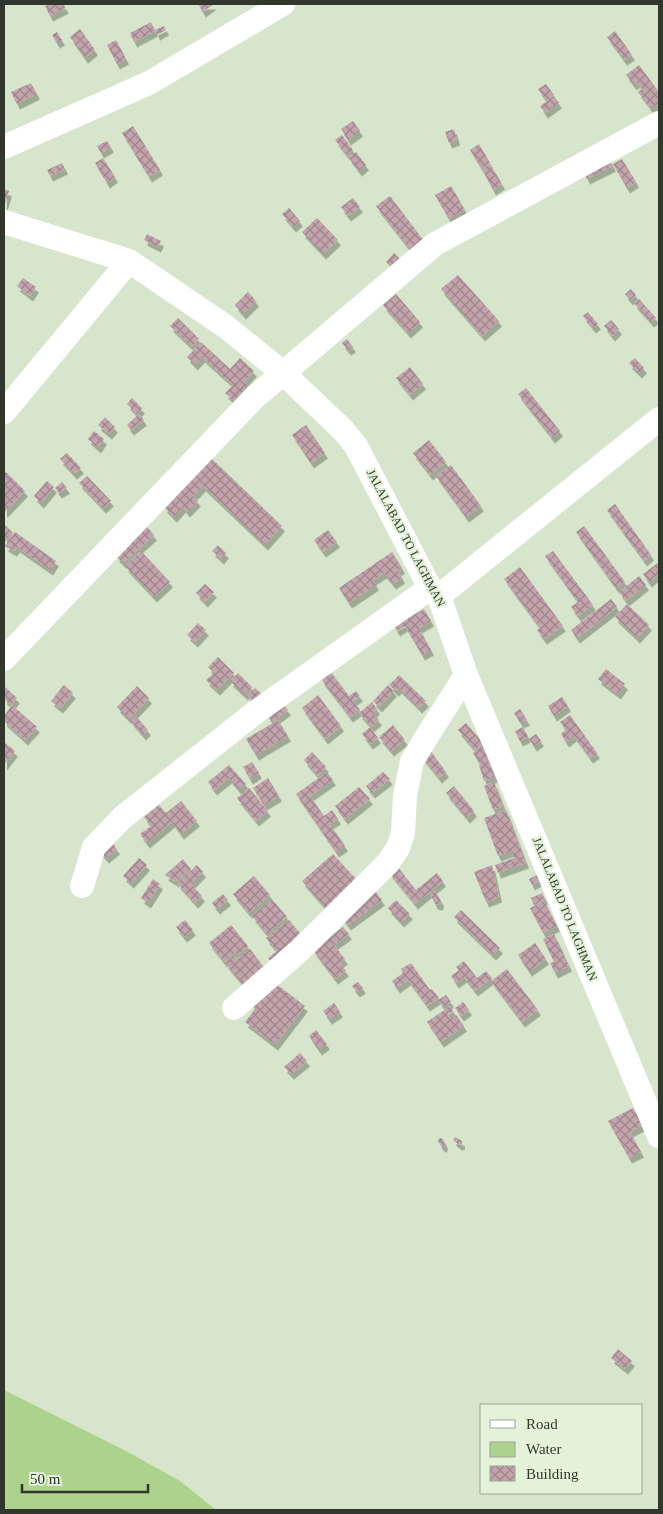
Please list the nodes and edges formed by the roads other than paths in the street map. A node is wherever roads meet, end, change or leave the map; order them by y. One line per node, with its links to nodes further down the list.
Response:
1 (284, 4): 3 (street)
2 (659, 123): 6 (street)
3 (4, 147)
4 (4, 222): 5 (street, JALALABAD TO LAGHMAN)
5 (128, 261): 6 (street, JALALABAD TO LAGHMAN); 7 (street)
6 (283, 372): 9 (street, JALALABAD TO LAGHMAN); 10 (street)
7 (4, 412)
8 (659, 419): 9 (street)
9 (435, 592): 11 (street, JALALABAD TO LAGHMAN); 12 (street)
10 (4, 659)
11 (466, 675): 13 (street); 14 (street, JALALABAD TO LAGHMAN)
12 (82, 886)
13 (234, 1008)
14 (659, 1136)

